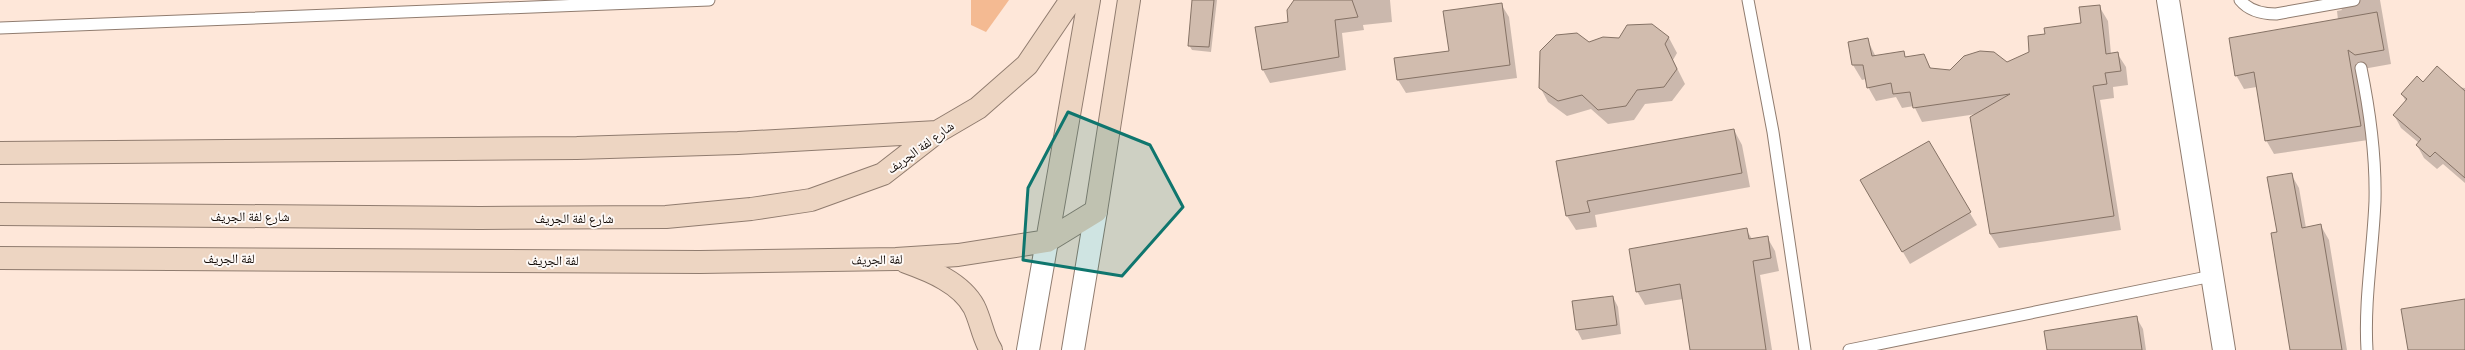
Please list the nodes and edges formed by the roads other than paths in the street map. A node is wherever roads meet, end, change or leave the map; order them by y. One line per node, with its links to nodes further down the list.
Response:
1 (709, 0): 9 (lane)
2 (1070, 0): 11 (main road, شارع لفة الجريف)
3 (1089, 0): 15 (main road)
4 (1129, 0): 13 (main road)
5 (1748, 0): 22 (lane)
6 (2168, 0): 18 (street)
7 (2240, 0): 8 (lane)
8 (2354, 0)
9 (0, 28)
10 (2361, 68): 25 (lane)
11 (937, 132): 12 (main road); 14 (main road, شارع لفة الجريف)
12 (0, 153)
13 (1096, 211): 15 (main road, لفة الجريف); 21 (street)
14 (0, 214)
15 (1047, 241): 17 (main road, لفة الجريف); 20 (street)
16 (0, 258): 17 (main road, لفة الجريف)
17 (896, 259): 19 (main road)
18 (2212, 276): 23 (lane); 24 (street)
19 (991, 350)
20 (1028, 350)
21 (1073, 350)
22 (1805, 350)
23 (1849, 350)
24 (2224, 350)
25 (2366, 350)

